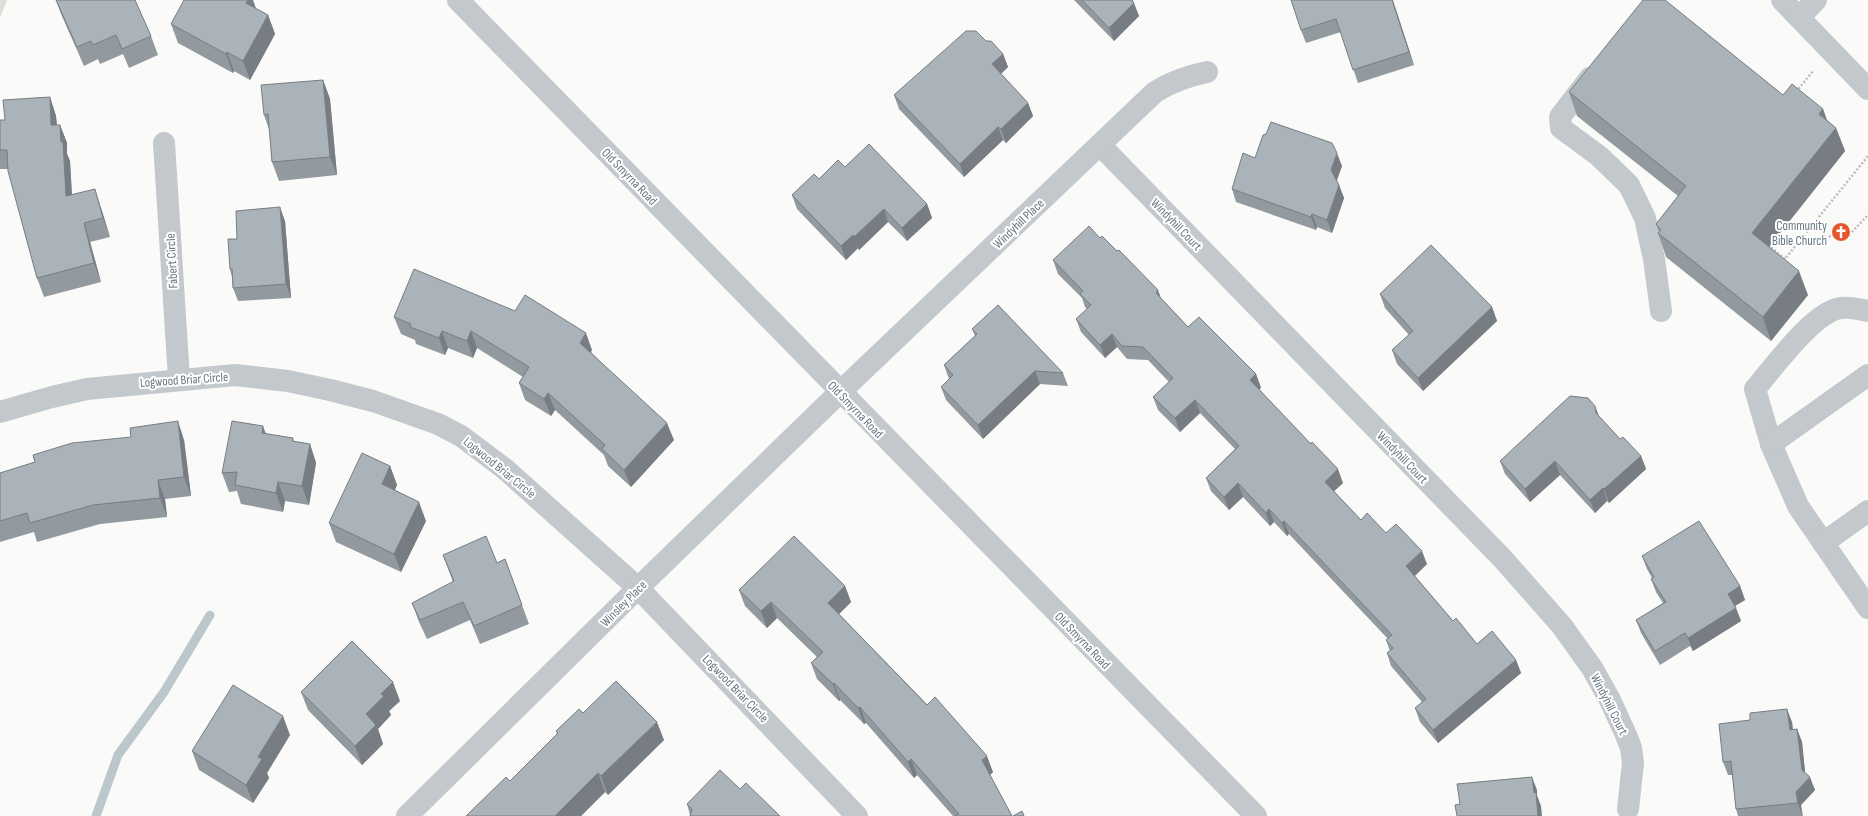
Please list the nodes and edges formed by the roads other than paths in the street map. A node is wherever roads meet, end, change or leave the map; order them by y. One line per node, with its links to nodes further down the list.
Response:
1 (458, 0): 14 (street, Old Smyrna Road)
2 (1782, 0): 4 (street)
3 (1816, 0): 4 (street)
4 (1800, 17): 7 (street)
5 (1602, 63): 11 (street)
6 (1207, 72): 9 (street, Windyhill Place)
7 (1868, 89)
8 (164, 144): 13 (street, Fabert Circle)
9 (1100, 145): 14 (street, Windyhill Place); 21 (street, Windyhill Court)
10 (1868, 311): 16 (street)
11 (1661, 312)
12 (1868, 375): 16 (street)
13 (178, 379): 15 (street, Logwood Briar Circle); 19 (street, Logwood Briar Circle)
14 (840, 392): 19 (street, Winsley Place); 24 (street, Old Smyrna Road)
15 (0, 412)
16 (1771, 444): 18 (street)
17 (1868, 511): 18 (street)
18 (1823, 543): 20 (street)
19 (638, 588): 22 (street, Winsley Place); 23 (street, Logwood Briar Circle)
20 (1868, 608)
21 (1628, 809)
22 (407, 816)
23 (857, 816)
24 (1256, 816)

